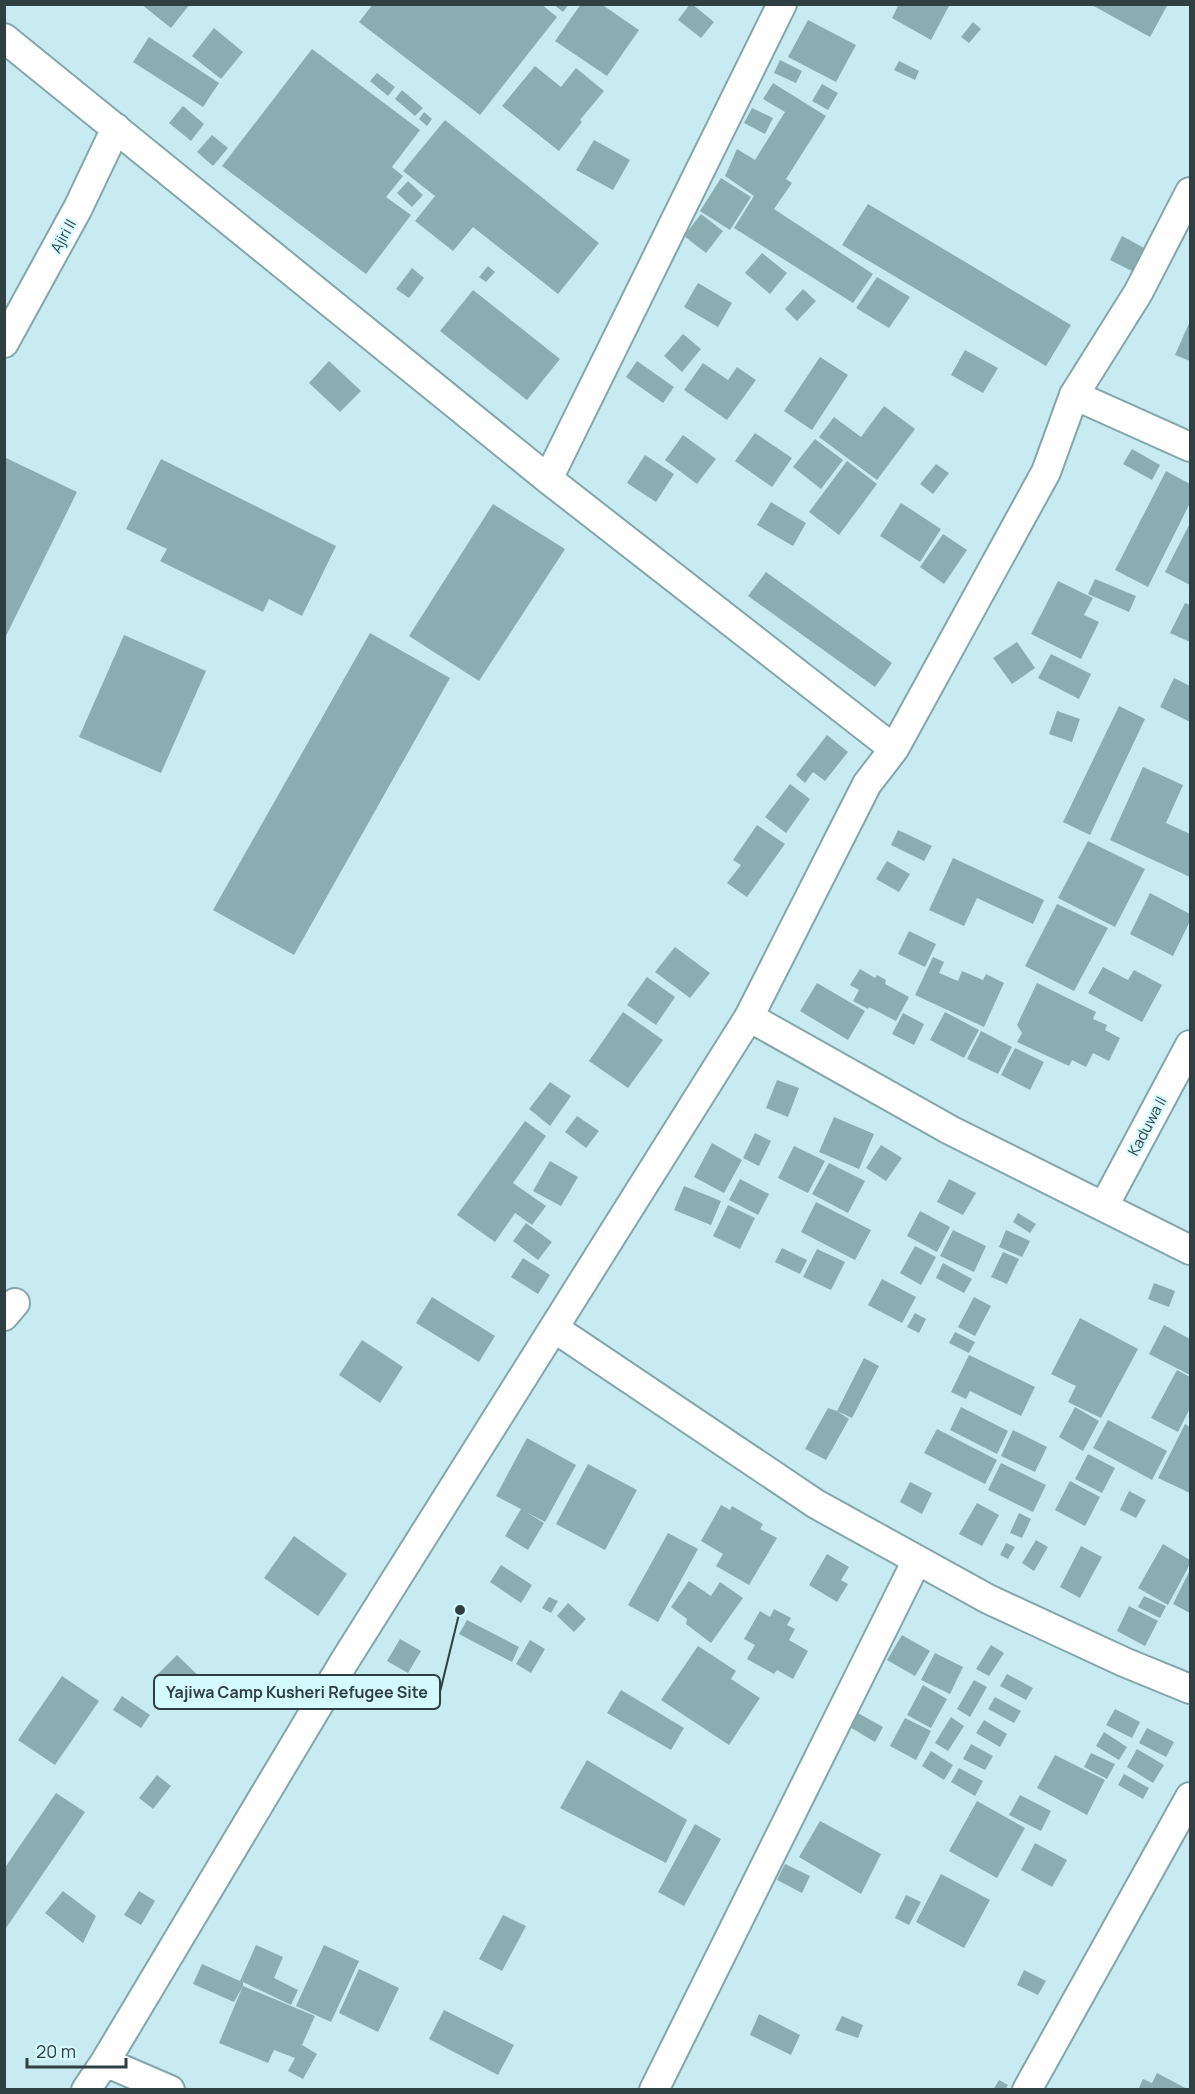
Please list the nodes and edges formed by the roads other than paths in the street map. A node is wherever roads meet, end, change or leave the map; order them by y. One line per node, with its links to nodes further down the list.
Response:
1 (782, 4): 8 (street)
2 (4, 38): 3 (street)
3 (116, 128): 5 (street, Ajiri II); 8 (street)
4 (1191, 192): 6 (street)
5 (4, 343)
6 (1074, 395): 7 (street); 9 (street)
7 (1191, 447)
8 (548, 479): 9 (street)
9 (894, 749): 10 (street)
10 (749, 1017): 12 (street); 14 (street)
11 (1191, 1045): 12 (street, Kaduwa II)
12 (1104, 1206): 13 (street)
13 (1191, 1250)
14 (554, 1328): 15 (street); 18 (street)
15 (917, 1560): 16 (street); 21 (street)
16 (1191, 1689)
17 (1191, 1797): 22 (street)
18 (105, 2062): 19 (street); 20 (street)
19 (86, 2090)
20 (170, 2090)
21 (654, 2090)
22 (1027, 2090)

